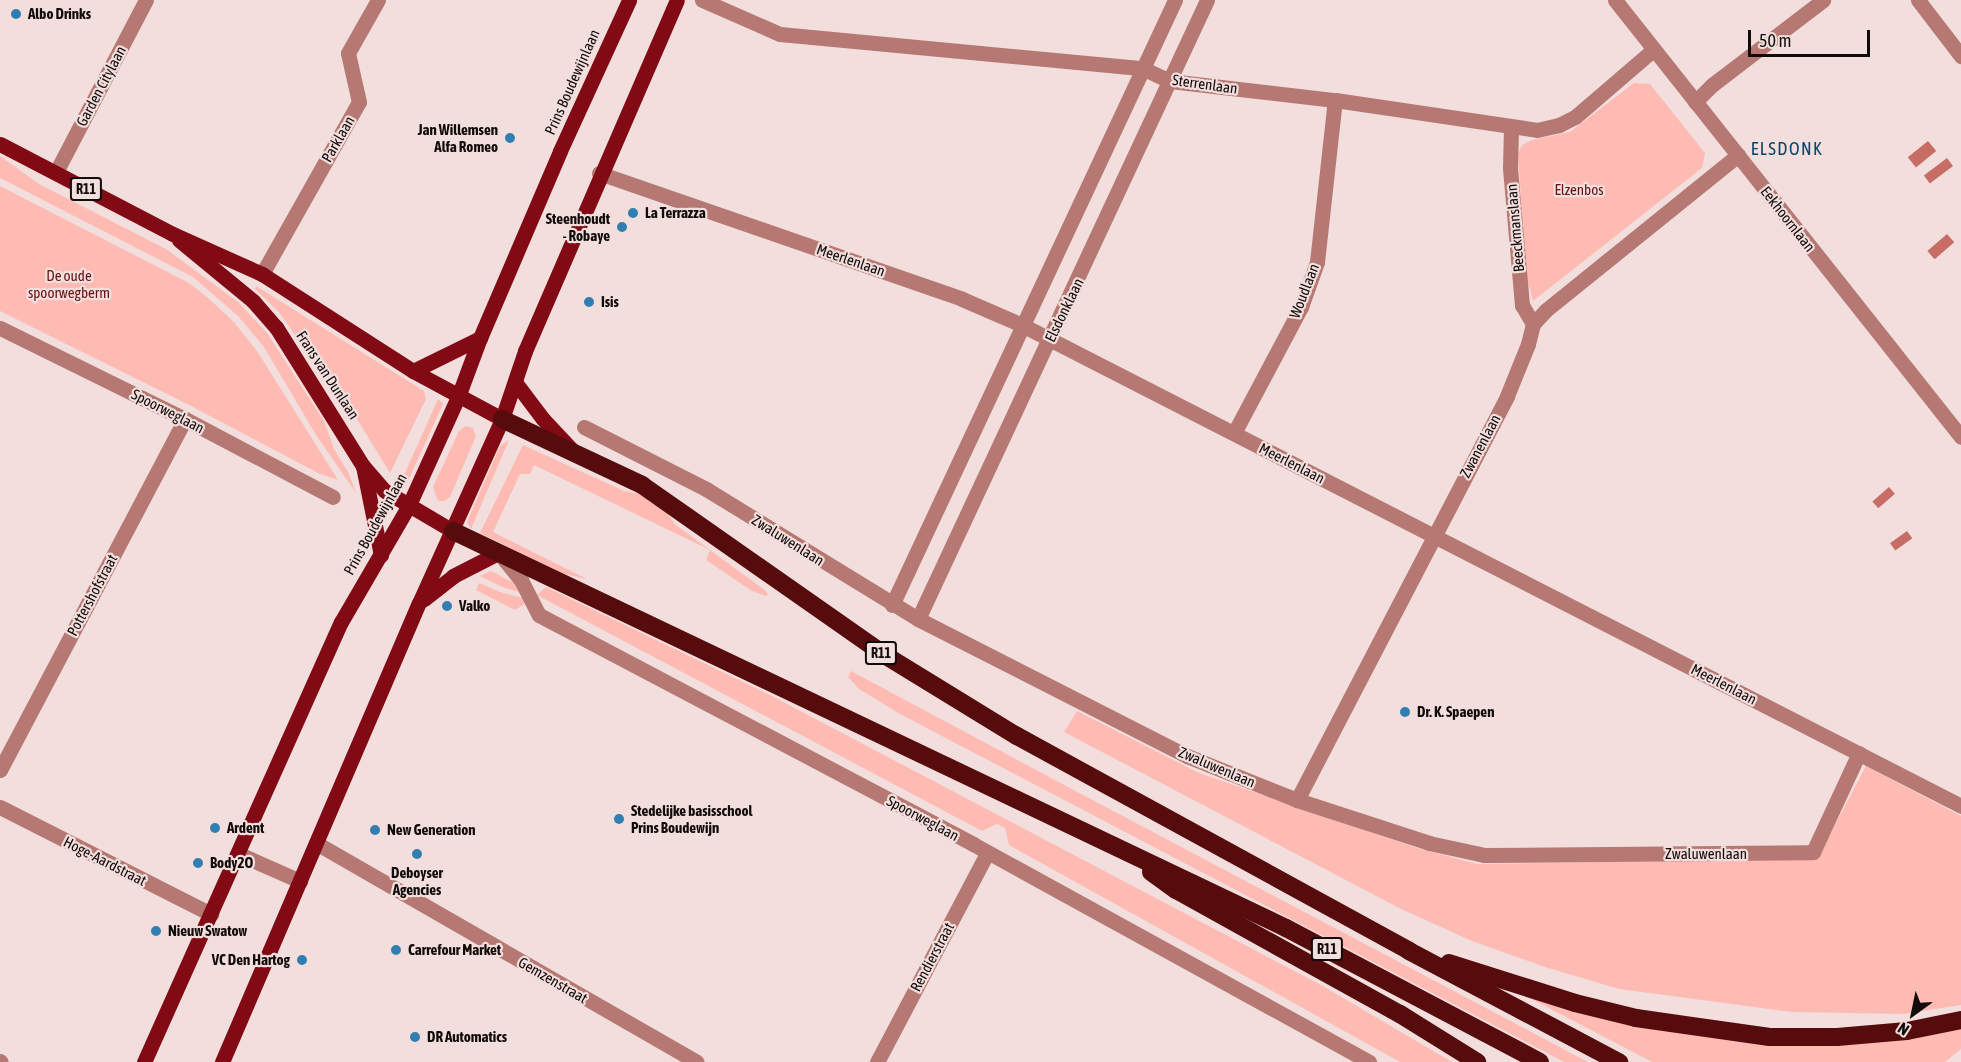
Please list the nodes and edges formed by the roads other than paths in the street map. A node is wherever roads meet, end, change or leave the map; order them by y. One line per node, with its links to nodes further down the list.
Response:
1 (146, 0): 20 (street, Garden Citylaan)
2 (378, 0): 23 (street, Parklaan)
3 (629, 0): 27 (main road, Prins Boudewijnlaan)
4 (676, 0): 21 (main road)
5 (702, 0): 13 (street, Sterrenlaan)
6 (1174, 0): 13 (street, Elsdonklaan)
7 (1207, 0): 14 (street, Elsdonklaan)
8 (1615, 0): 11 (street, Eekhoornlaan)
9 (1823, 0): 16 (street)
10 (1918, 0): 12 (street)
11 (1653, 50): 16 (street, Eekhoornlaan); 17 (street, Sterrenlaan)
12 (1961, 56)
13 (1142, 68): 14 (street, Sterrenlaan); 25 (street, Elsdonklaan)
14 (1170, 81): 15 (street, Sterrenlaan); 28 (street, Elsdonklaan)
15 (1335, 100): 17 (street, Sterrenlaan); 35 (street, Woudlaan)
16 (1695, 102): 19 (street, Eekhoornlaan)
17 (1511, 128): 24 (street, Beeckmanslaan)
18 (0, 144): 20 (main road, Frans van Dunlaan / R11)
19 (1738, 155): 24 (street, Zwanenlaan); 36 (street, Eekhoornlaan)
20 (56, 172): 22 (main road, Frans van Dunlaan / R11)
21 (600, 173): 25 (street, Meerlenlaan); 30 (main road)
22 (172, 234): 23 (main road, Frans van Dunlaan / R11); 38 (main road, Frans van Dunlaan / R11)
23 (262, 274): 29 (main road, Frans van Dunlaan / R11)
24 (1533, 324): 42 (street, Zwanenlaan)
25 (1022, 326): 28 (street, Meerlenlaan); 46 (street, Elsdonklaan)
26 (0, 328): 32 (street, Spoorweglaan)
27 (480, 338): 29 (main road); 31 (main road, Prins Boudewijnlaan)
28 (1050, 339): 35 (street, Meerlenlaan); 47 (street, Elsdonklaan)
29 (413, 371): 31 (main road, Frans van Dunlaan / R11)
30 (515, 382): 33 (main road); 37 (main road)
31 (458, 397): 33 (main road, Frans van Dunlaan / R11); 40 (main road, Prins Boudewijnlaan)
32 (185, 419): 39 (street, Spoorweglaan); 49 (street, Pottershofstraat)
33 (502, 419): 37 (highway, R11); 41 (main road)
34 (584, 427): 46 (street, Zwaluwenlaan)
35 (1234, 433): 42 (street, Meerlenlaan)
36 (1961, 437)
37 (572, 450): 59 (highway, R11)
38 (363, 466): 40 (main road, Frans van Dunlaan / R11); 44 (main road)
39 (333, 497)
40 (408, 507): 41 (main road, Frans van Dunlaan / R11); 44 (main road, Prins Boudewijnlaan)
41 (453, 531): 43 (highway, R11); 45 (main road)
42 (1434, 537): 48 (street, Meerlenlaan); 50 (street, Zwanenlaan)
43 (498, 553): 45 (main road); 54 (highway, R11); 55 (street, Spoorweglaan)
44 (381, 555): 56 (main road, Prins Boudewijnlaan)
45 (419, 603): 53 (main road)
46 (892, 604): 47 (street, Zwaluwenlaan)
47 (918, 619): 50 (street, Zwaluwenlaan)
48 (1860, 753): 50 (street, Zwaluwenlaan); 51 (street, Meerlenlaan)
49 (0, 770)
50 (1297, 800)
51 (1961, 806)
52 (0, 807): 58 (street, Hoge-Aardstraat)
53 (316, 843): 57 (main road); 63 (street, Gemzenstraat)
54 (1111, 843): 66 (highway); 67 (highway, R11)
55 (987, 853): 64 (street, Rendierstraat); 65 (street, Spoorweglaan)
56 (238, 854): 57 (street); 58 (main road, Prins Boudewijnlaan)
57 (300, 881): 62 (main road)
58 (211, 914): 61 (main road, Prins Boudewijnlaan)
59 (1409, 951): 60 (highway); 68 (highway, R11)
60 (1961, 1020)
61 (144, 1062)
62 (222, 1062)
63 (697, 1062)
64 (877, 1062)
65 (1369, 1062)
66 (1477, 1062)
67 (1540, 1062)
68 (1619, 1062)

